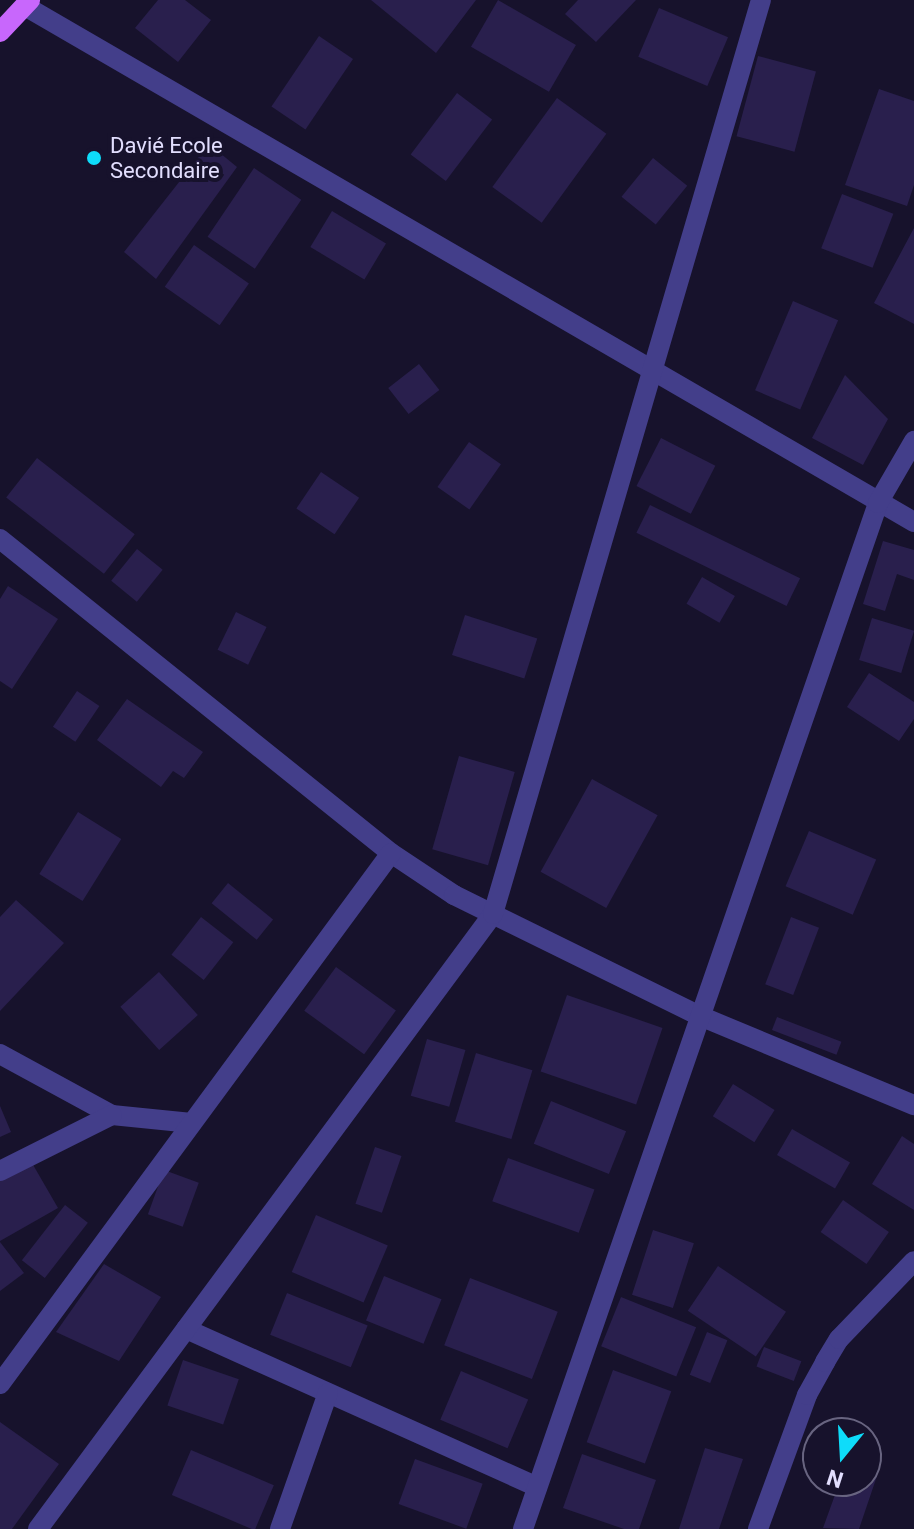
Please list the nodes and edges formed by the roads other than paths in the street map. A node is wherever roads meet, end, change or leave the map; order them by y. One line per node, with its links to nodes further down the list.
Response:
1 (761, 0): 4 (street)
2 (27, 3): 3 (main road); 4 (street)
3 (0, 32)
4 (656, 372): 6 (street); 10 (street)
5 (914, 441): 6 (street)
6 (878, 503): 7 (street); 11 (street)
7 (914, 522)
8 (0, 539): 9 (street)
9 (391, 853): 10 (street); 15 (street)
10 (493, 914): 11 (street); 18 (street)
11 (700, 1016): 13 (street); 21 (street)
12 (0, 1054): 14 (street)
13 (914, 1105)
14 (112, 1115): 15 (street); 16 (street)
15 (192, 1123): 19 (street)
16 (0, 1171)
17 (914, 1261): 25 (street)
18 (186, 1329): 20 (street); 22 (street)
19 (0, 1384)
20 (328, 1393): 21 (street); 23 (street)
21 (537, 1487): 24 (street)
22 (38, 1529)
23 (280, 1529)
24 (523, 1529)
25 (758, 1529)

